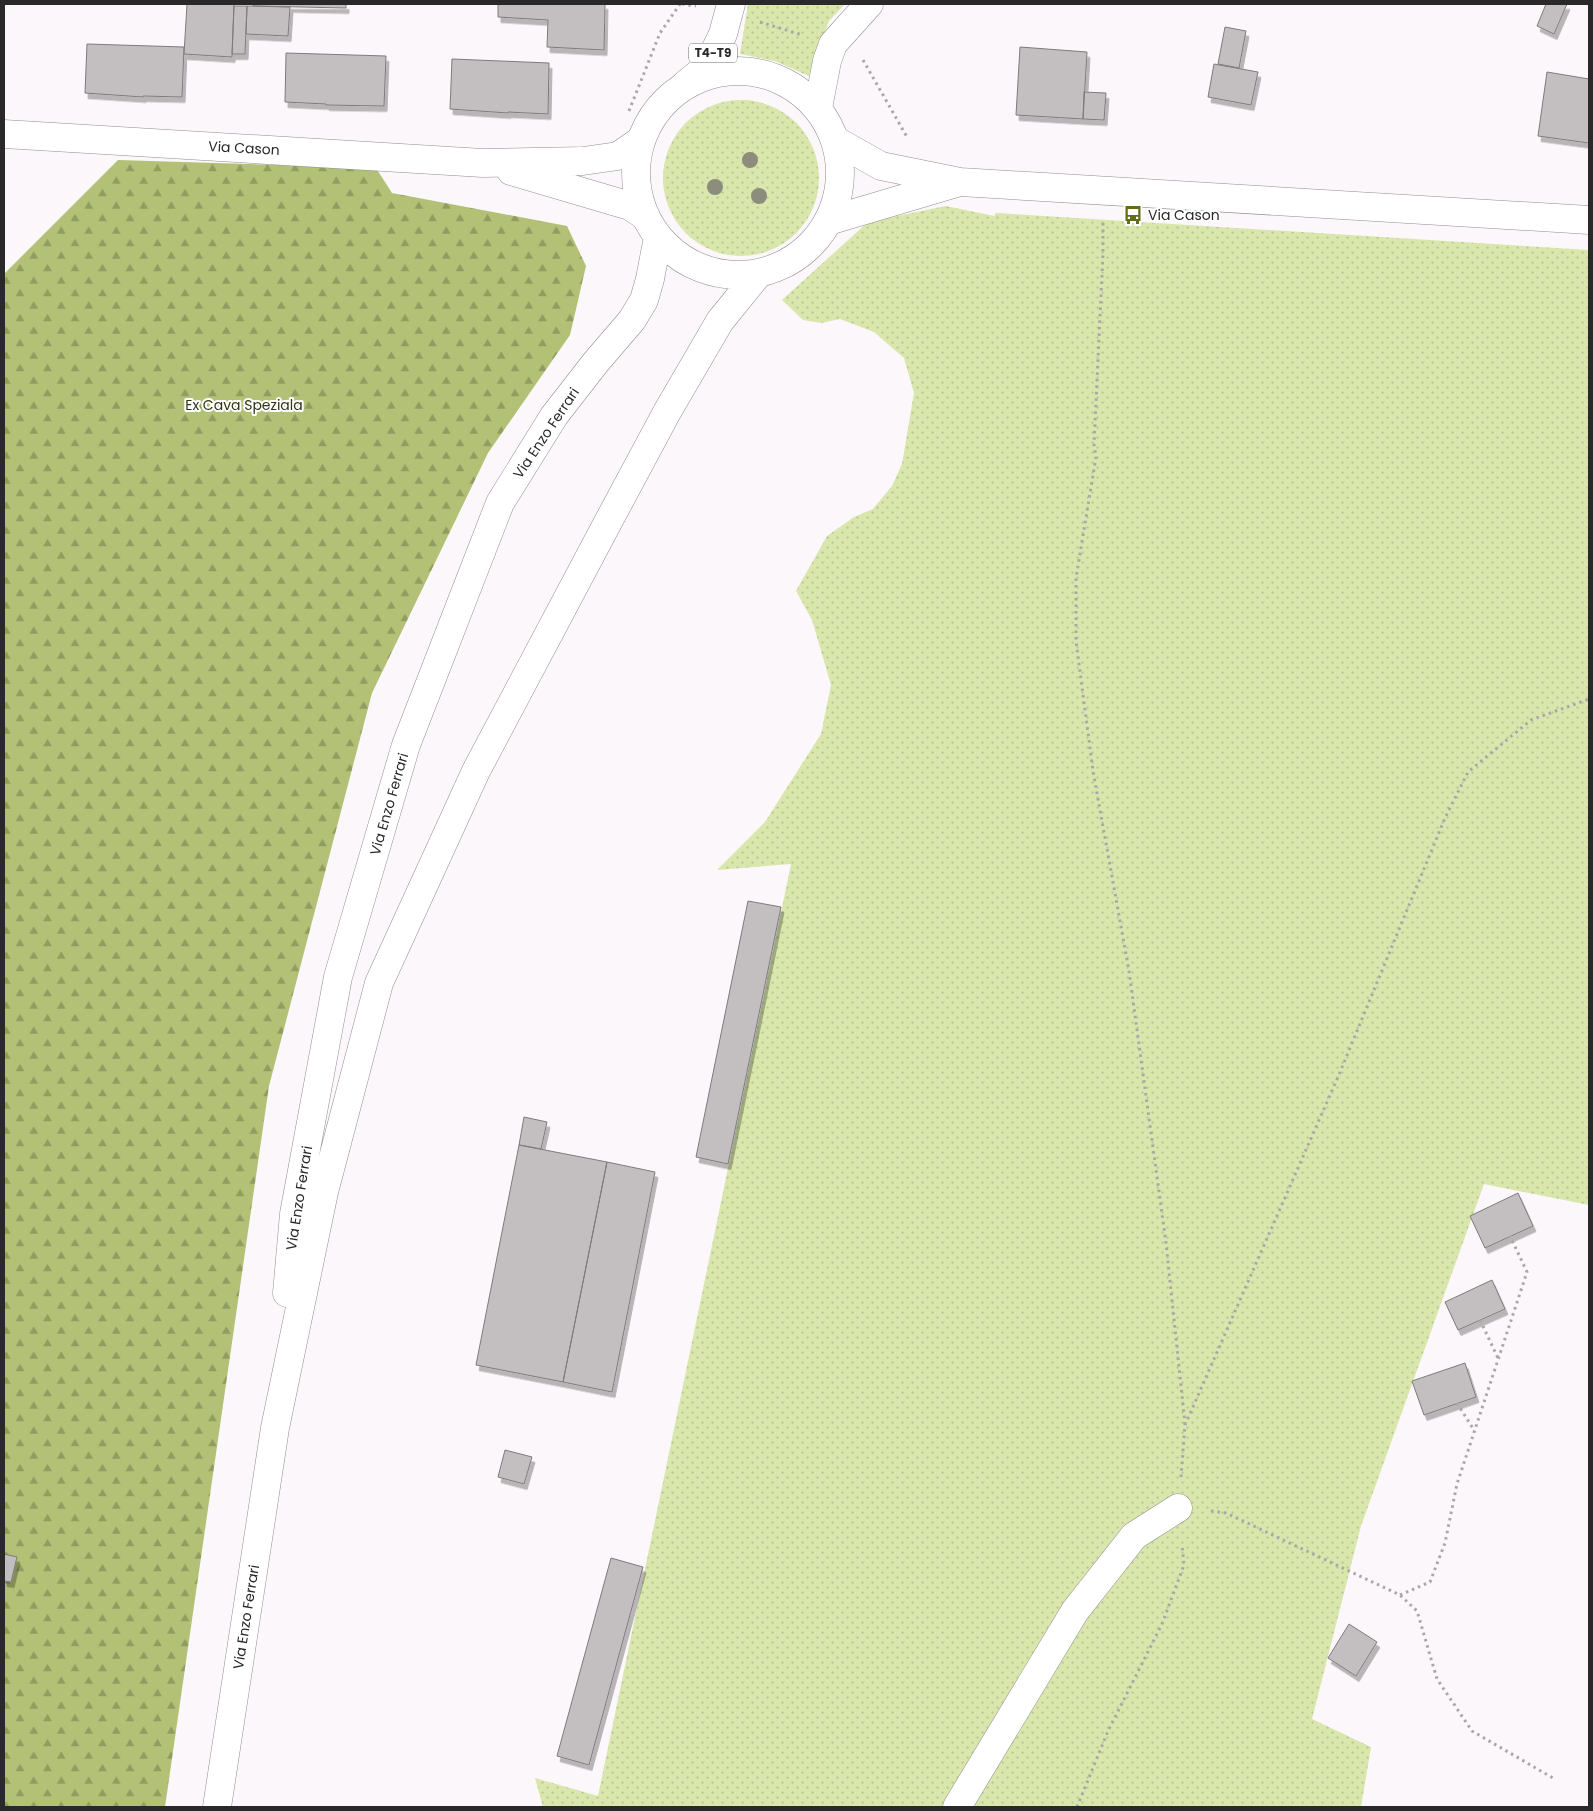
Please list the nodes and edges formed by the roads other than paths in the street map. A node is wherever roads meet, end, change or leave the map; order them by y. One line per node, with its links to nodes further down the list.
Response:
1 (869, 4): 4 (main road)
2 (718, 6): 3 (main road, T4-T9)
3 (686, 84): 4 (main road); 7 (main road)
4 (818, 108): 6 (main road)
5 (4, 134): 8 (main road, Via Cason)
6 (835, 140): 9 (main road); 11 (main road)
7 (640, 141): 8 (main road, Via Cason); 12 (main road)
8 (483, 163): 12 (main road, Via Cason)
9 (960, 182): 10 (main road); 11 (main road)
10 (1589, 220)
11 (828, 221): 13 (main road, Via Cason)
12 (652, 226): 13 (main road, Via Cason); 14 (main road, Via Enzo Ferrari)
13 (759, 273): 14 (main road, Via Enzo Ferrari)
14 (276, 1428): 16 (main road, Via Enzo Ferrari)
15 (1178, 1508): 17 (main road)
16 (217, 1807)
17 (957, 1807)

